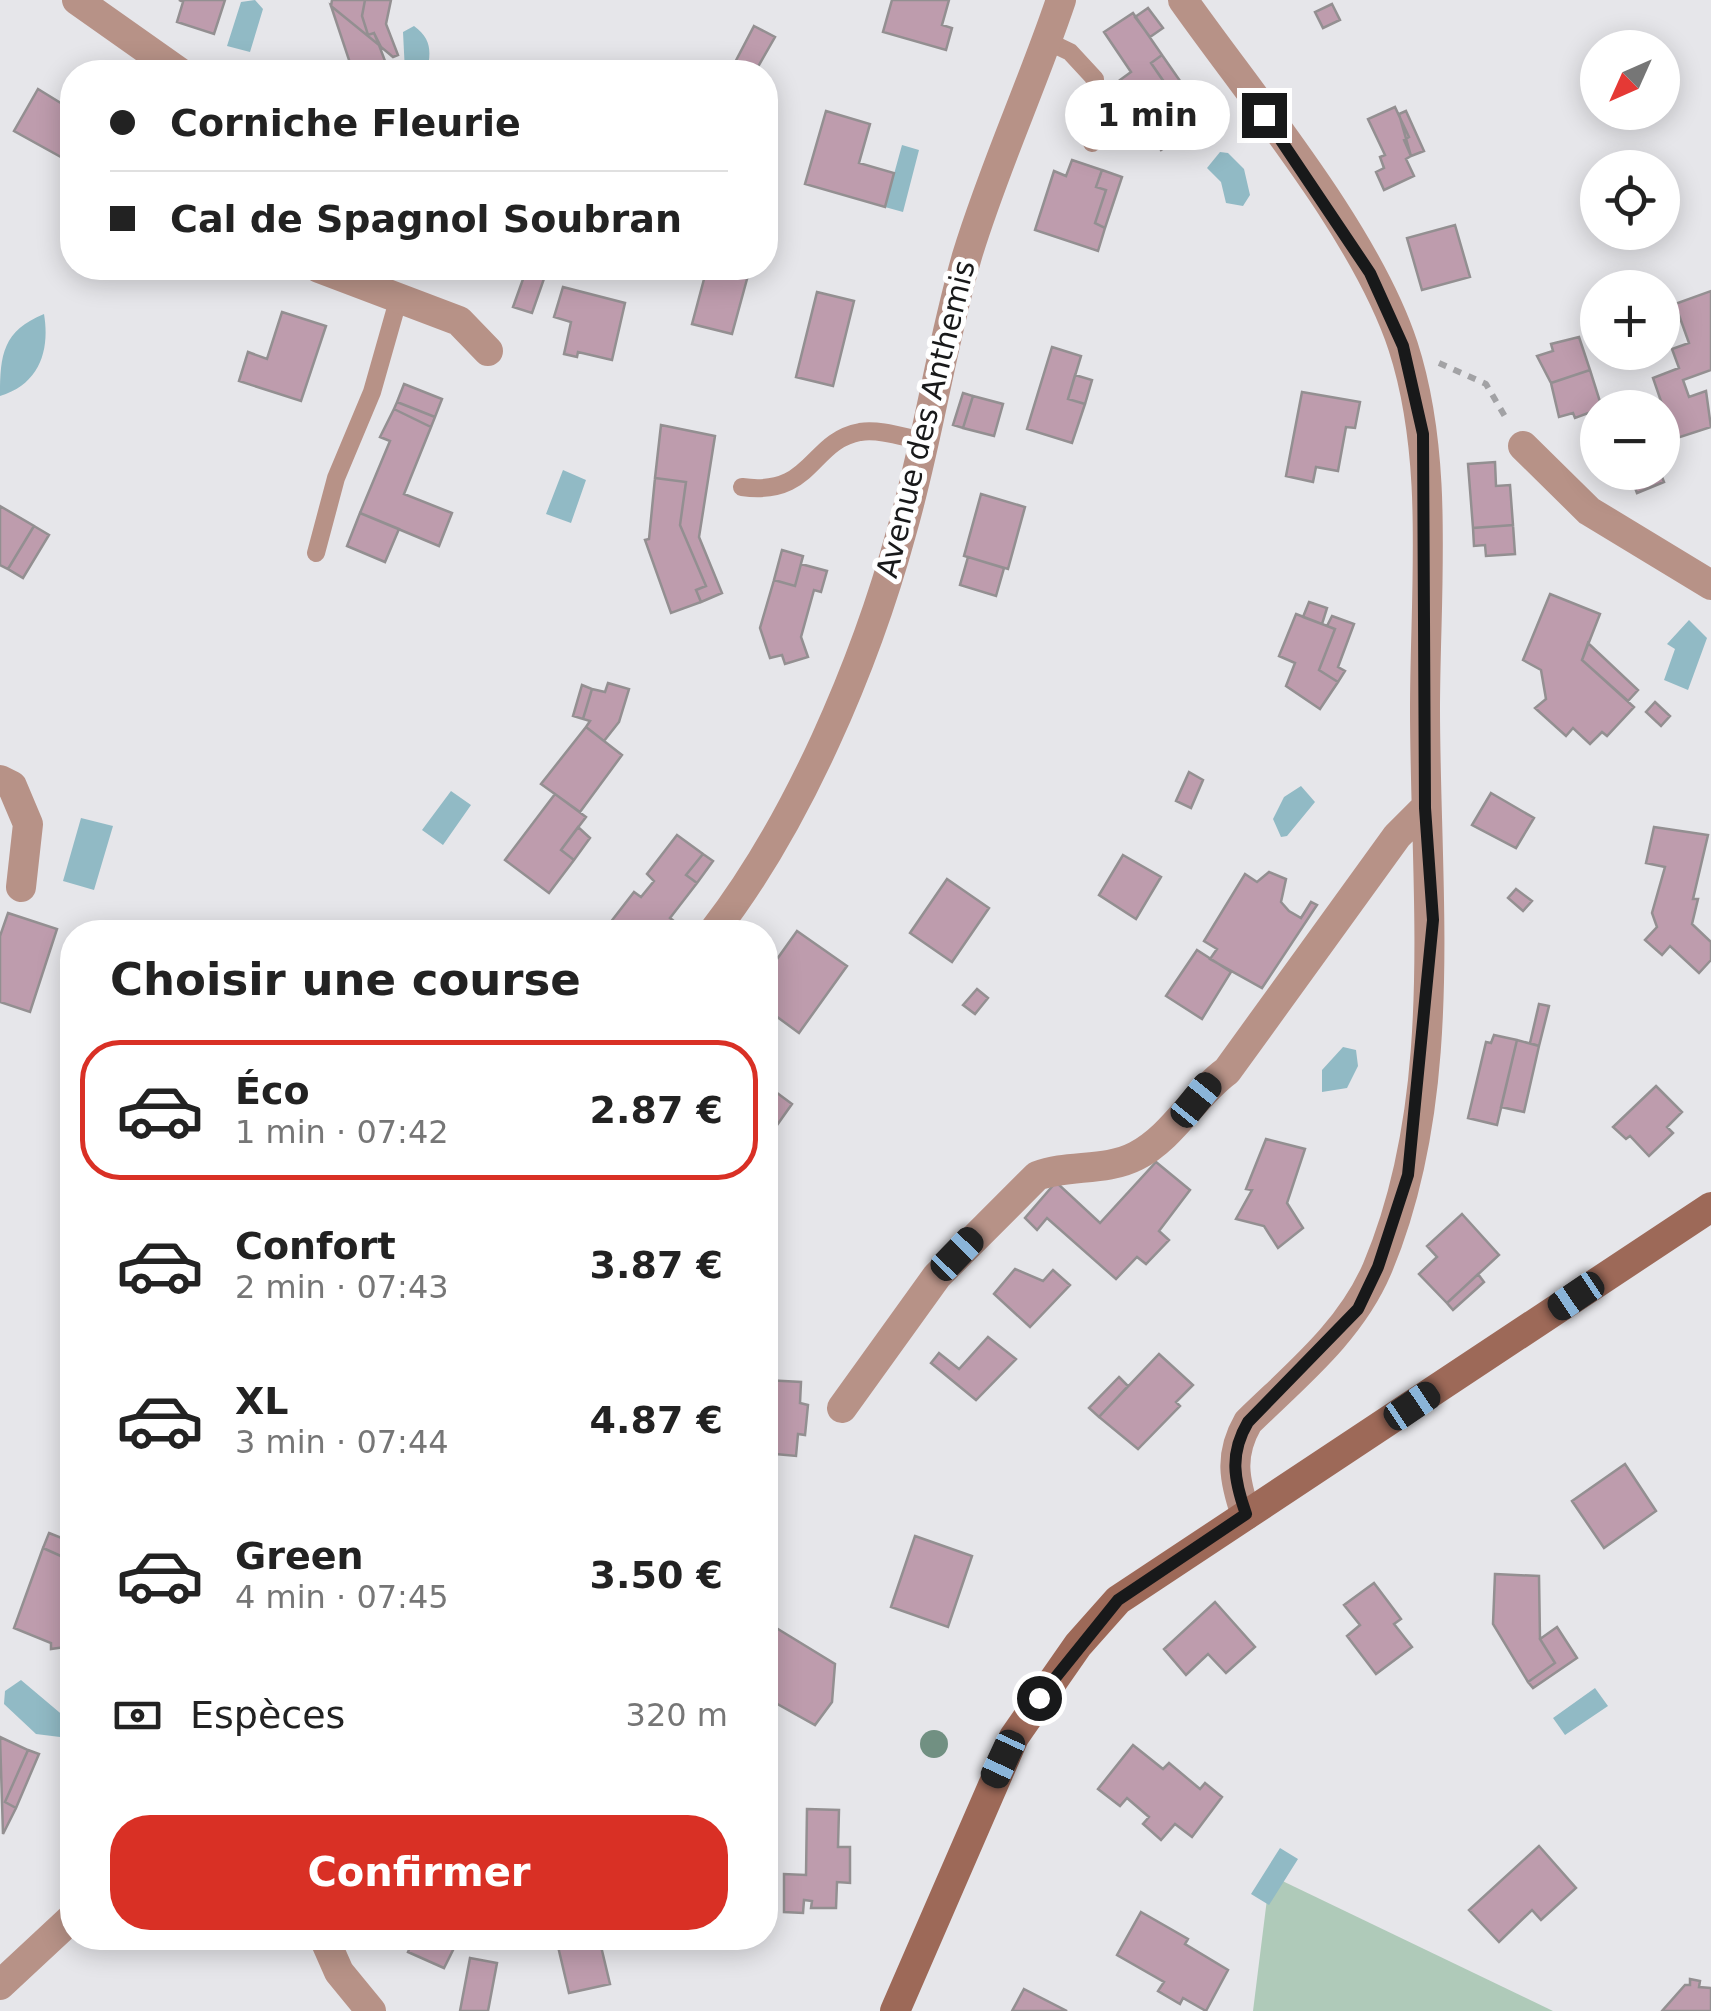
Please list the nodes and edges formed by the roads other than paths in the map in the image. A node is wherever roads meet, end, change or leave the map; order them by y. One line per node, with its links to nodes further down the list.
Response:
1 (77, 0): 5 (street)
2 (1061, 0): 4 (street, Avenue des Anthemis)
3 (1183, 0): 16 (street)
4 (1048, 40): 6 (lane); 10 (street, Avenue des Anthemis)
5 (162, 60)
6 (1092, 142)
7 (352, 280): 8 (street)
8 (399, 297): 9 (street); 13 (lane)
9 (488, 352)
10 (923, 441): 12 (lane); 18 (street, Avenue des Anthemis)
11 (1524, 446): 14 (street)
12 (742, 487)
13 (316, 552)
14 (1711, 585)
15 (0, 780): 17 (street)
16 (1425, 808): 20 (street); 21 (street)
17 (22, 887)
18 (722, 920)
19 (1711, 1207): 21 (main road)
20 (842, 1408)
21 (1246, 1514): 26 (main road)
22 (60, 1929): 24 (street)
23 (329, 1950): 25 (street)
24 (0, 1985)
25 (372, 2011)
26 (895, 2011)

